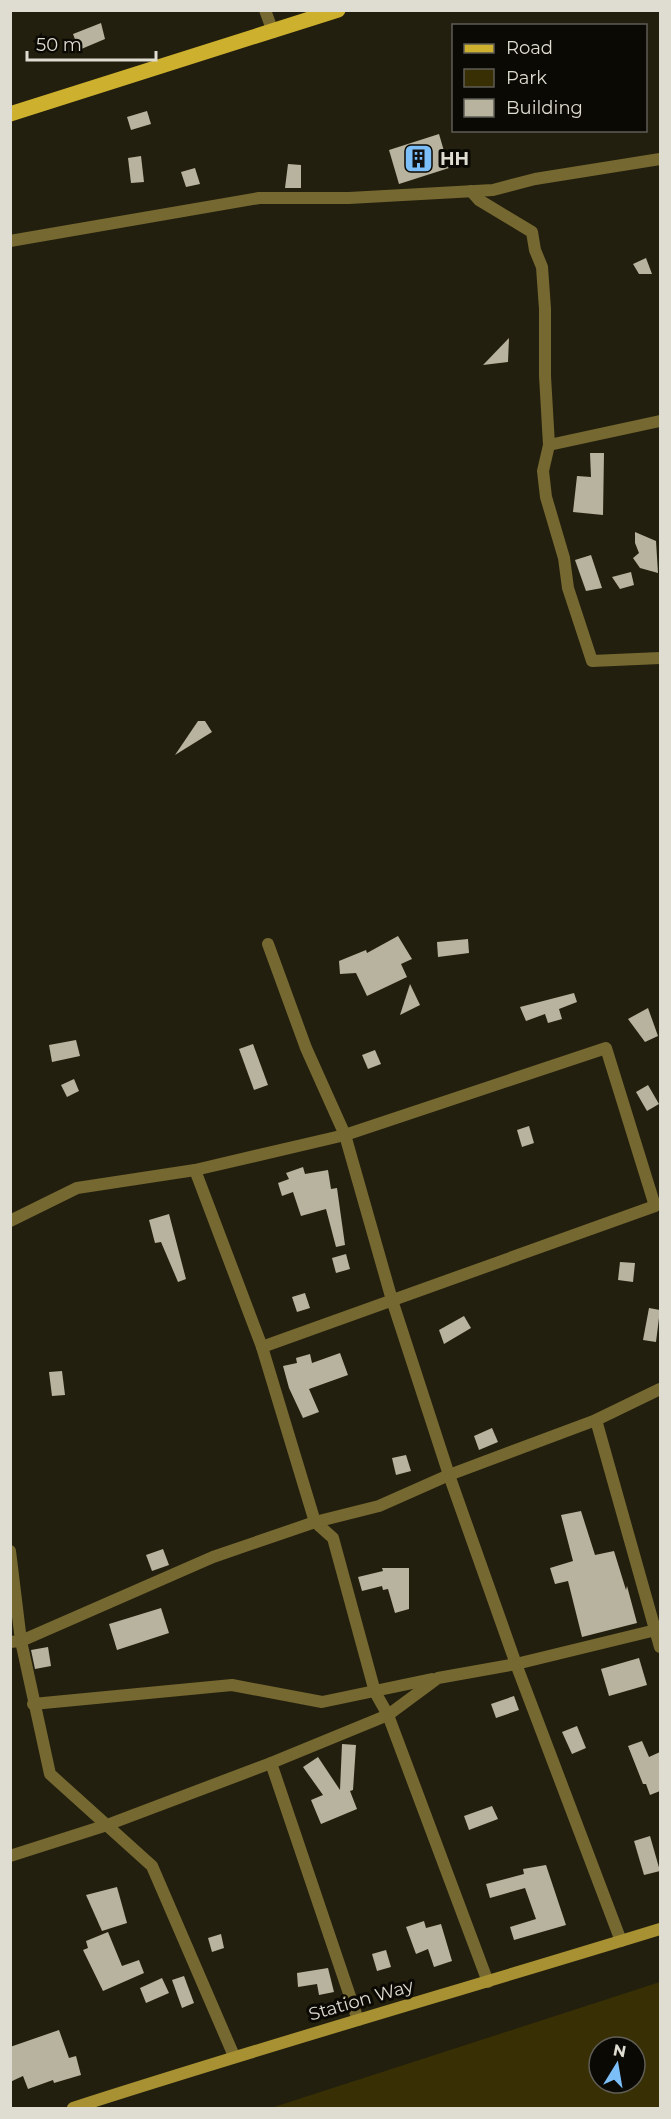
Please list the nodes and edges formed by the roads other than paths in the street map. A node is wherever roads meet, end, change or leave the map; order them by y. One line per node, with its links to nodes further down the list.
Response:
1 (265, 10): 3 (street)
2 (338, 10): 3 (main road)
3 (273, 32): 4 (main road)
4 (10, 114)
5 (660, 159): 6 (street)
6 (471, 191): 7 (street); 9 (street)
7 (10, 241)
8 (660, 422): 9 (street)
9 (549, 445): 10 (street)
10 (660, 658)
11 (268, 944): 12 (street)
12 (345, 1135): 13 (street); 14 (street); 17 (street)
13 (195, 1170): 16 (street); 18 (street)
14 (655, 1206): 15 (street); 17 (street)
15 (660, 1218)
16 (10, 1221)
17 (392, 1300): 18 (street); 21 (street)
18 (262, 1347): 22 (street)
19 (660, 1389): 20 (street)
20 (596, 1420): 21 (street); 24 (street)
21 (449, 1474): 22 (street); 27 (street)
22 (315, 1522): 25 (street); 29 (street)
23 (10, 1551): 25 (street)
24 (658, 1630): 26 (street); 27 (street)
25 (16, 1642): 30 (street)
26 (660, 1647)
27 (516, 1664): 28 (street); 36 (street)
28 (438, 1678): 29 (street); 31 (street)
29 (375, 1692): 30 (street); 31 (street)
30 (33, 1704): 33 (street)
31 (388, 1715): 32 (street); 37 (street)
32 (271, 1763): 33 (street); 38 (street)
33 (107, 1826): 34 (street); 39 (street)
34 (10, 1856)
35 (660, 1929): 36 (main road, Station Way)
36 (621, 1941): 37 (main road, Station Way)
37 (488, 1982): 38 (main road, Station Way)
38 (358, 2020): 39 (main road, Station Way)
39 (234, 2056): 40 (main road, Station Way)
40 (73, 2109)

